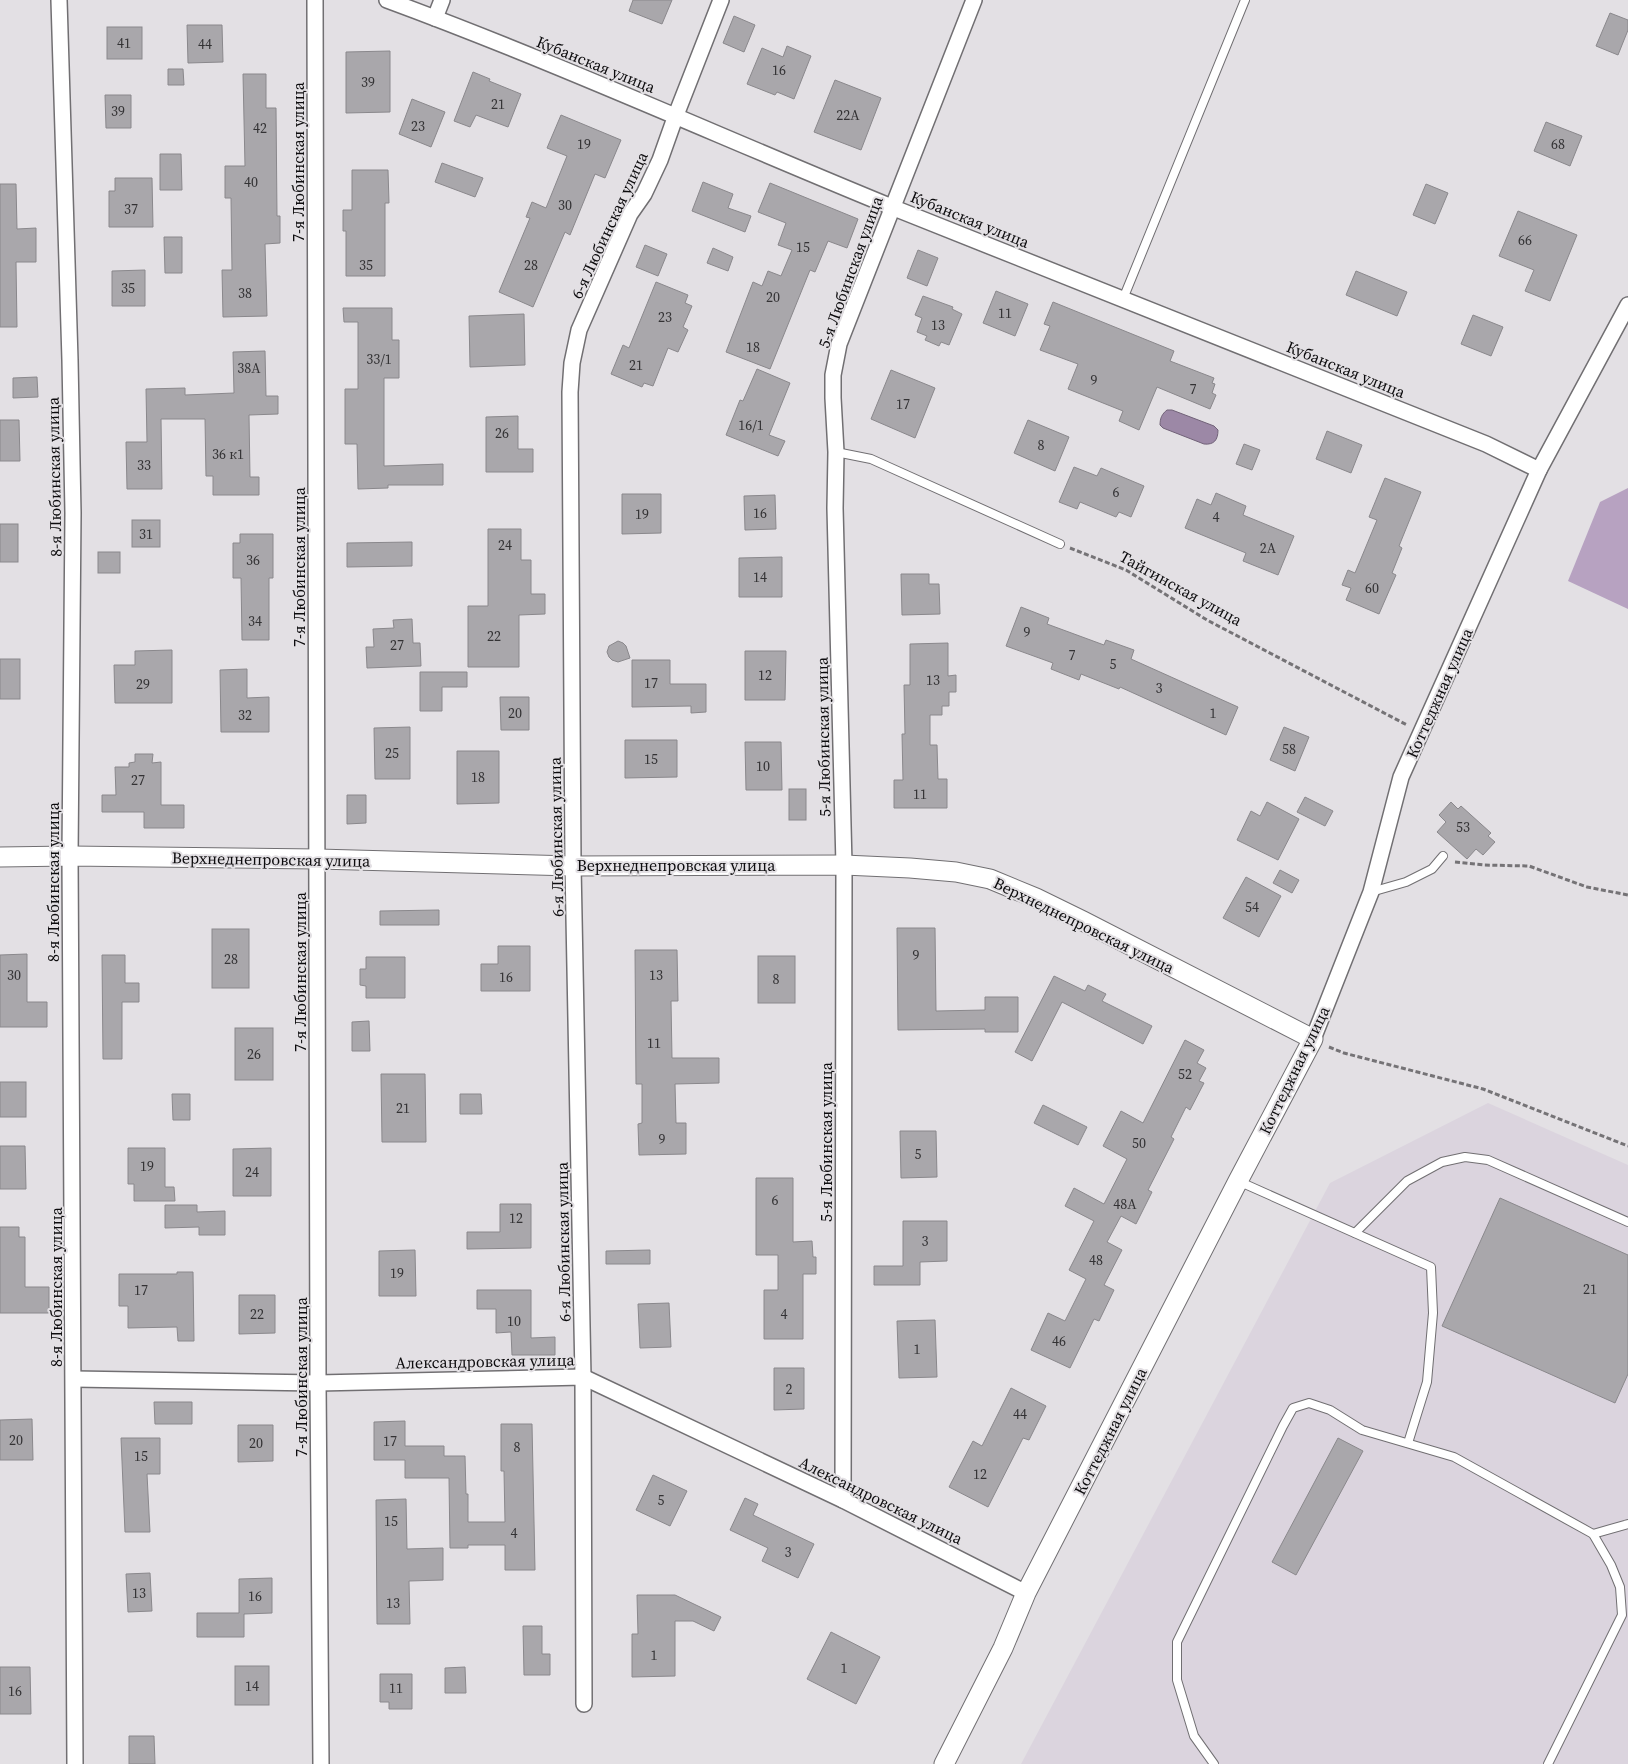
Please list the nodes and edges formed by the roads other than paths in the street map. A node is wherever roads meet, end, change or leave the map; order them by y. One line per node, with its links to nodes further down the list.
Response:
1 (59, 0): 16 (street, 8-я Любинская улица)
2 (315, 0): 19 (street, 7-я Любинская улица)
3 (387, 0): 8 (street, Кубанская улица)
4 (442, 0): 8 (street)
5 (721, 0): 9 (street, 6-я Любинская улица)
6 (974, 0): 10 (street, 5-я Любинская улица)
7 (1245, 0): 11 (lane)
8 (435, 18): 9 (street, Кубанская улица)
9 (676, 115): 10 (street, Кубанская улица); 20 (street, 6-я Любинская улица)
10 (893, 207): 11 (street, Кубанская улица); 13 (street, 5-я Любинская улица)
11 (1123, 299): 14 (street, Кубанская улица)
12 (1628, 305): 14 (street, Коттеджная улица)
13 (836, 452): 15 (lane); 21 (street, 5-я Любинская улица)
14 (1539, 470): 22 (street, Коттеджная улица)
15 (1060, 544)
16 (70, 856): 18 (street, Верхнеднепровская улица); 19 (street, Верхнеднепровская улица); 28 (street, 8-я Любинская улица)
17 (1443, 856): 22 (lane)
18 (0, 857)
19 (318, 859): 20 (street, Верхнеднепровская улица); 29 (street, 7-я Любинская улица)
20 (573, 866): 21 (street, Верхнеднепровская улица); 27 (street, 6-я Любинская улица)
21 (844, 866): 23 (street, Верхнеднепровская улица); 31 (street, 5-я Любинская улица)
22 (1371, 892): 23 (street, Коттеджная улица)
23 (1312, 1040): 24 (street, Коттеджная улица)
24 (1238, 1181): 26 (lane); 34 (street, Коттеджная улица)
25 (1628, 1222): 26 (lane)
26 (1355, 1232): 30 (lane)
27 (583, 1377): 29 (street, Александровская улица); 31 (street, Александровская улица); 35 (street, 6-я Любинская улица)
28 (74, 1379): 29 (street, Александровская улица); 36 (street, 8-я Любинская улица)
29 (318, 1383): 37 (street, 7-я Любинская улица)
30 (1408, 1443): 33 (lane); 39 (lane)
31 (843, 1500): 34 (street, Александровская улица)
32 (1628, 1524): 33 (lane)
33 (1593, 1534): 40 (lane)
34 (1026, 1593): 38 (street, Коттеджная улица)
35 (584, 1704)
36 (75, 1764)
37 (321, 1764)
38 (944, 1764)
39 (1214, 1764)
40 (1548, 1764)

